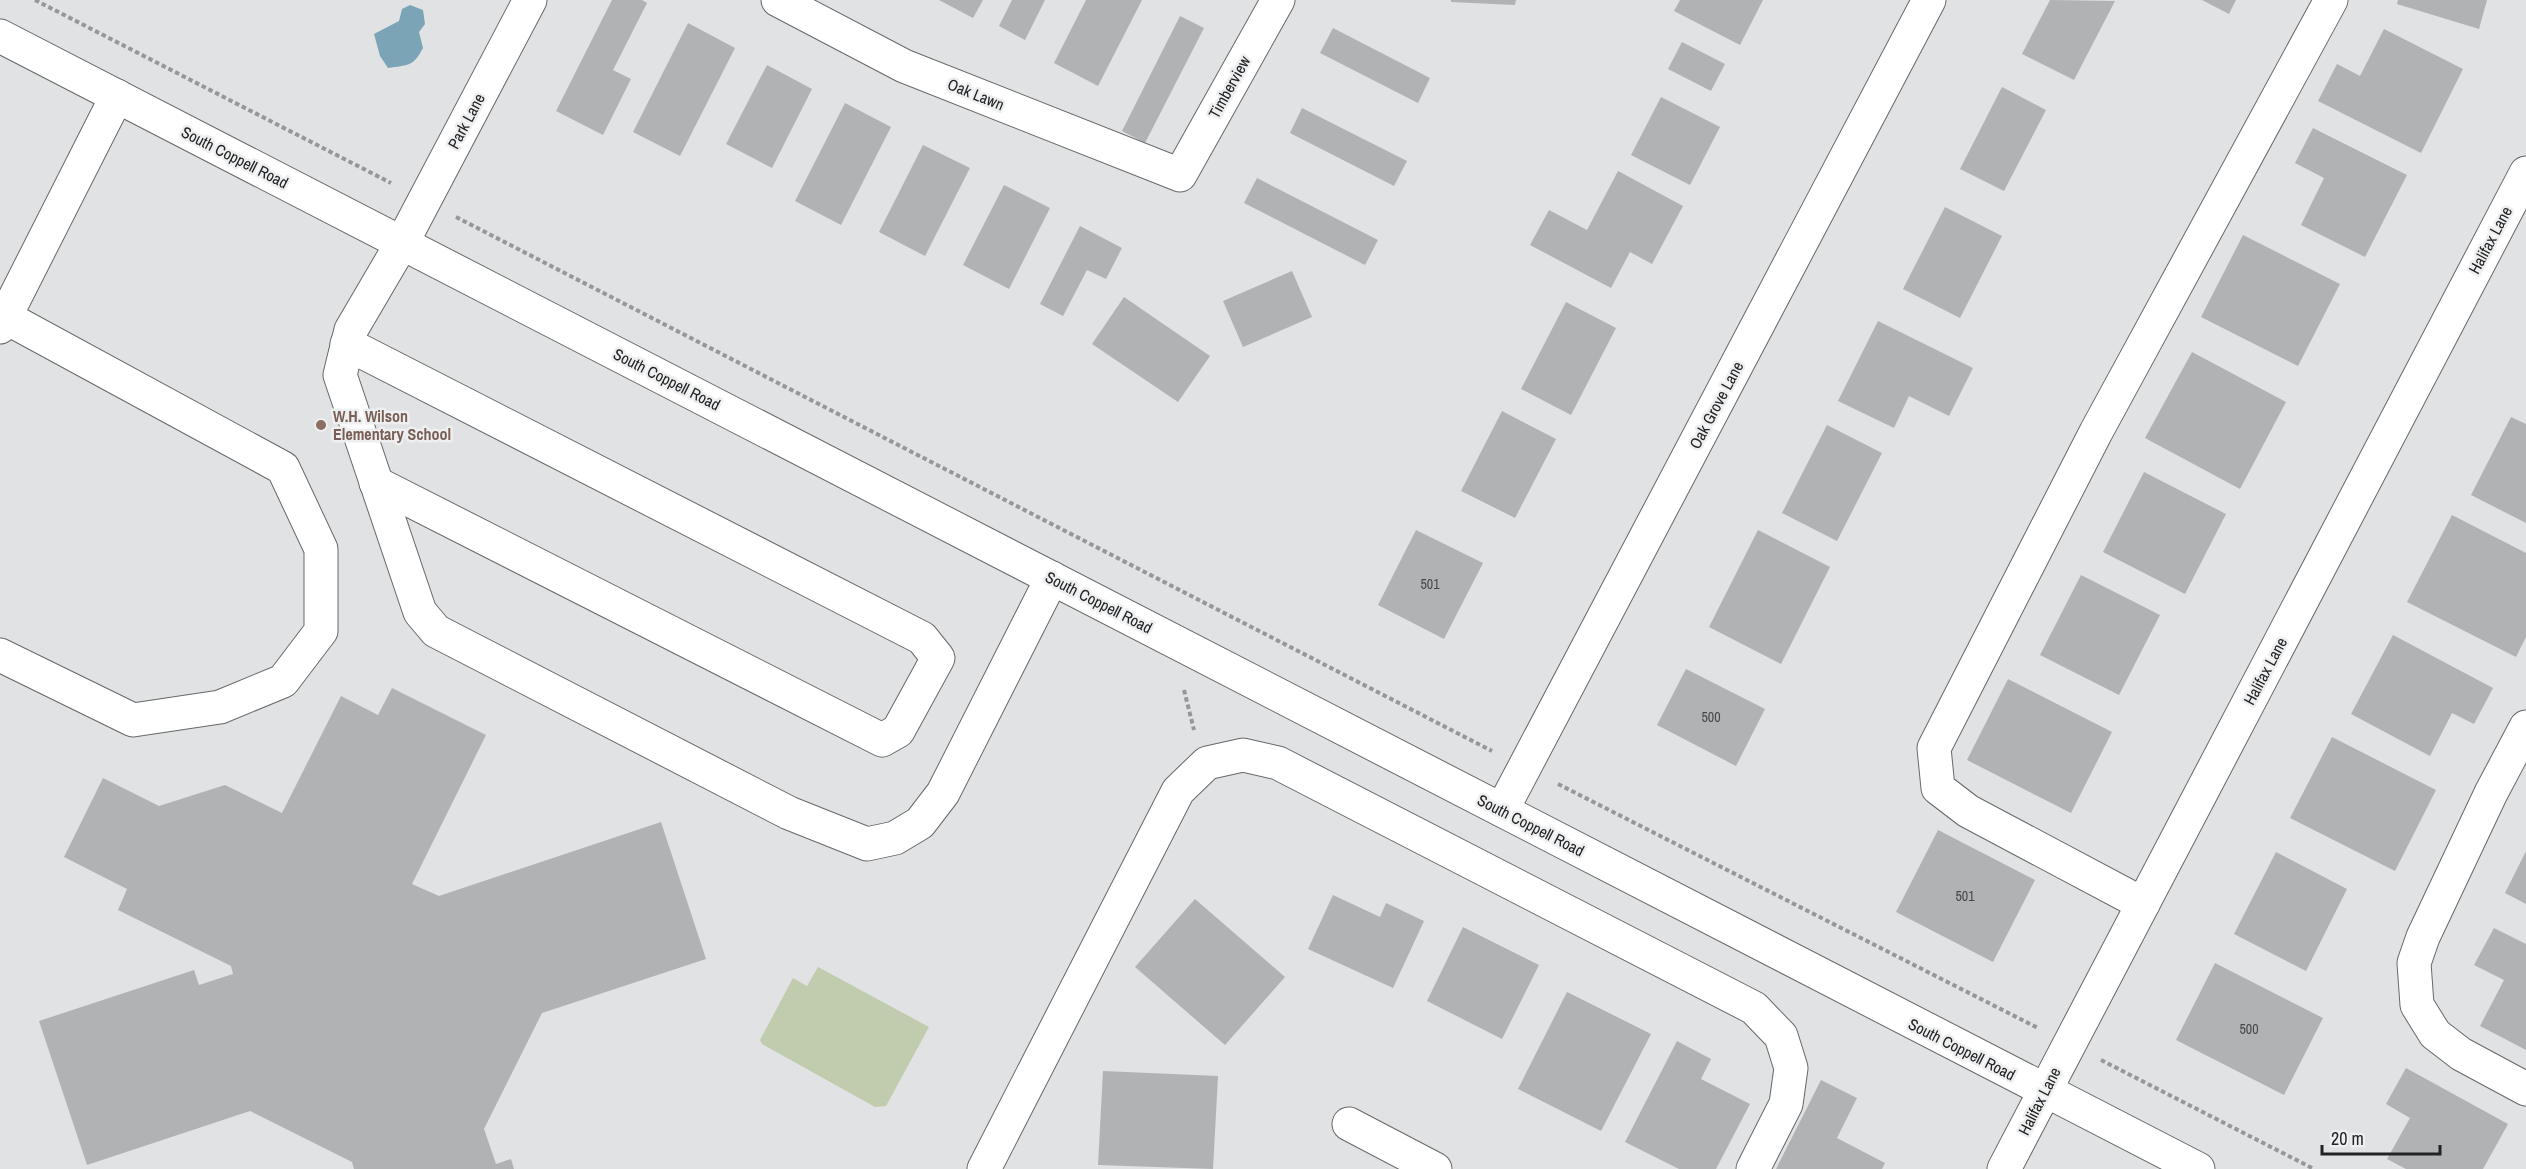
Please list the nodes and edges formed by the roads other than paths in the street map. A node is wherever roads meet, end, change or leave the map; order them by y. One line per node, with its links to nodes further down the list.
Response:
1 (530, 0): 10 (street, Park Lane)
2 (778, 0): 9 (street, Oak Lawn)
3 (1278, 0): 9 (street, Timberview)
4 (1929, 0): 17 (street, Oak Grove Lane)
5 (2331, 0): 18 (street)
6 (0, 36): 7 (street, South Coppell Road)
7 (117, 96): 10 (street, South Coppell Road); 11 (street)
8 (2526, 173): 18 (street, Halifax Lane)
9 (1180, 175)
10 (402, 243): 12 (street, Park Lane); 14 (street, South Coppell Road)
11 (2, 322): 15 (street)
12 (347, 344): 13 (street, Park Lane); 13 (street)
13 (376, 483): 14 (street, Park Lane)
14 (1052, 578): 17 (street, South Coppell Road)
15 (0, 656)
16 (2526, 727): 19 (street)
17 (1502, 810): 20 (street, South Coppell Road)
18 (2143, 903): 20 (street, Halifax Lane)
19 (2526, 1089)
20 (2044, 1091): 25 (street, Halifax Lane); 26 (street, South Coppell Road)
21 (1349, 1124): 23 (street)
22 (984, 1169): 24 (street)
23 (1436, 1169)
24 (1754, 1169)
25 (2004, 1169)
26 (2198, 1169)

